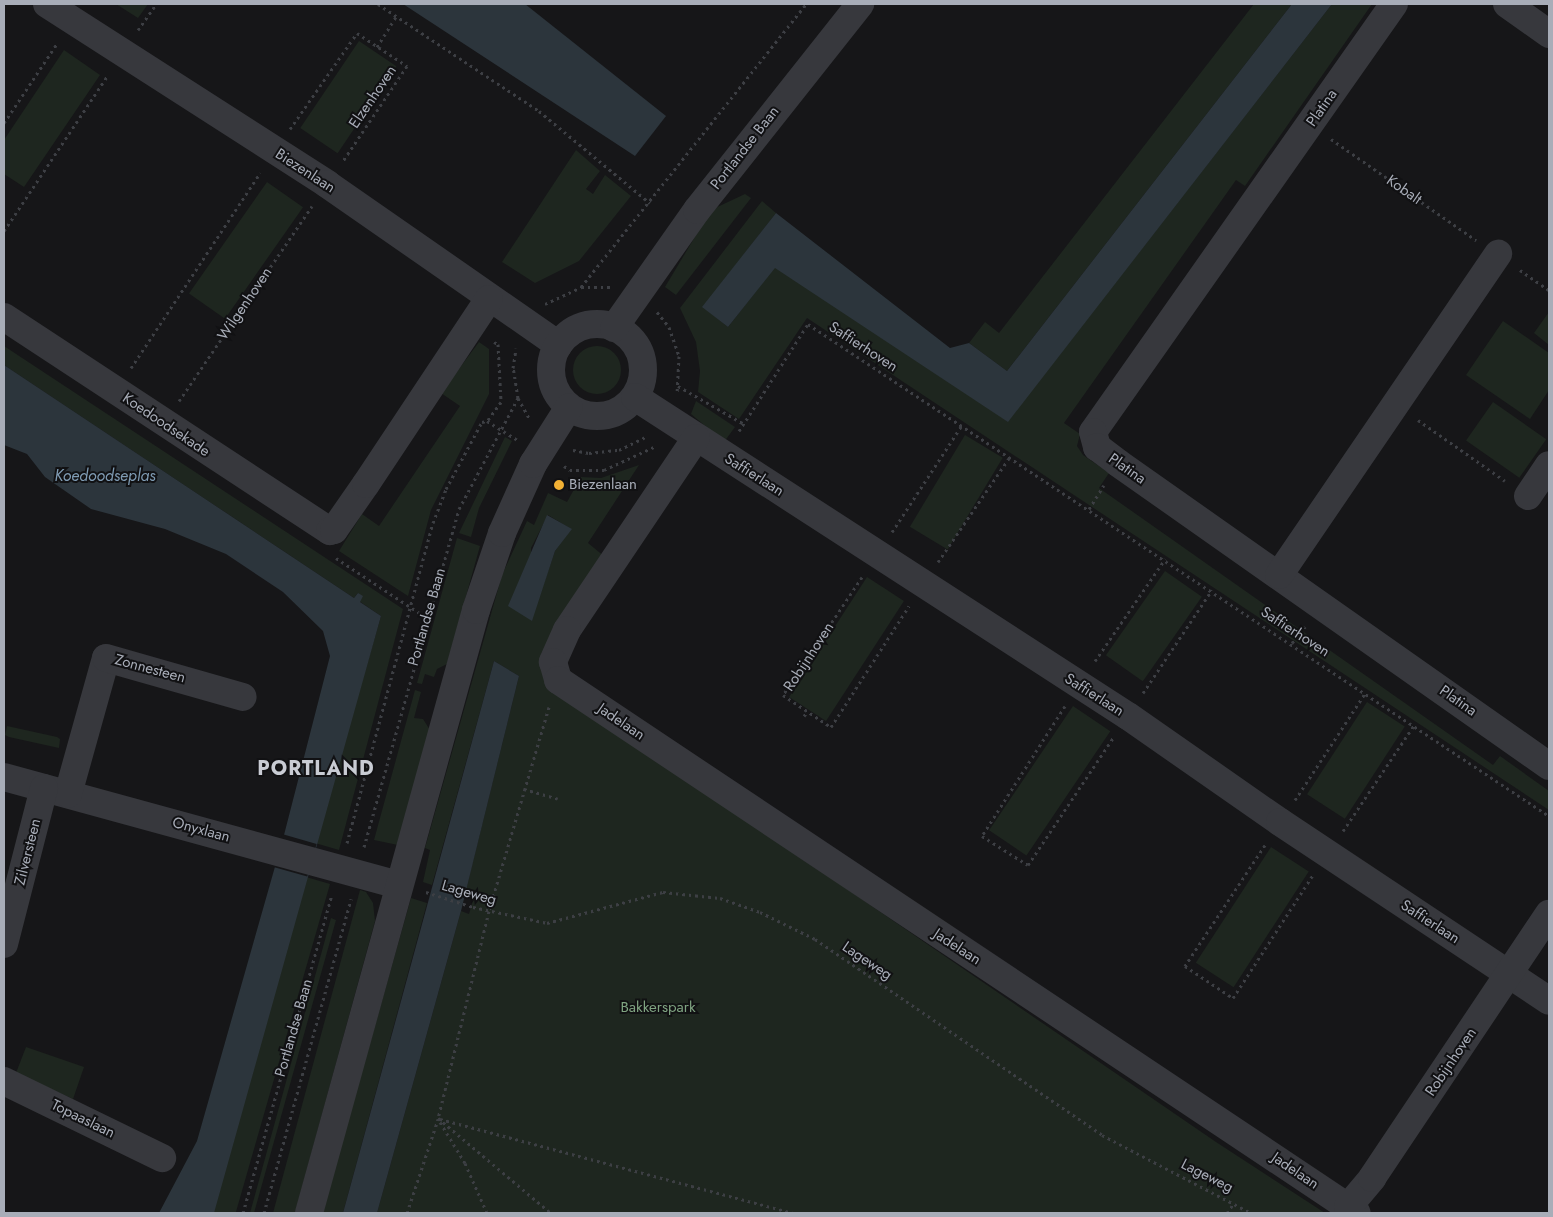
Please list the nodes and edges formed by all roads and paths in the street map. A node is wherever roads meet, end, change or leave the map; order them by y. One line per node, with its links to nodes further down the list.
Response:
1 (47, 4): 8 (street, Biezenlaan)
2 (378, 4): 7 (path)
3 (806, 4): 16 (path)
4 (860, 4): 21 (street, Portlandse Baan)
5 (1394, 4): 13 (street, Platina)
6 (1507, 4): 9 (street)
7 (396, 16): 10 (path); 16 (path)
8 (72, 20): 11 (street, Biezenlaan); 12 (path)
9 (1549, 34)
10 (377, 46): 14 (path, Elzenhoven); 15 (path, Elzenhoven)
11 (123, 53): 14 (street, Biezenlaan); 17 (path)
12 (4, 123)
13 (1310, 125): 18 (path, Kobalt); 46 (street, Platina)
14 (275, 151): 15 (street, Biezenlaan); 28 (path)
15 (327, 184): 22 (street, Biezenlaan); 35 (path, Wilgenhoven)
16 (650, 203): 19 (path)
17 (4, 231)
18 (1498, 254): 20 (path, Kobalt); 31 (street)
19 (582, 287): 21 (path); 24 (path)
20 (1549, 290)
21 (636, 296): 25 (street, Portlandse Baan); 27 (path)
22 (489, 299): 24 (street, Biezenlaan); 35 (street, Koedoodsekade)
23 (4, 317): 28 (street, Koedoodsekade)
24 (527, 324): 26 (street, Biezenlaan); 30 (path)
25 (614, 328): 26 (street); 29 (street)
26 (559, 345): 32 (street)
27 (678, 386): 33 (path); 36 (path)
28 (116, 392): 35 (street, Koedoodsekade)
29 (635, 396): 32 (street); 33 (street, Saffierlaan)
30 (518, 398): 38 (path); 50 (path, Portlandse Baan)
31 (1394, 404): 43 (path); 46 (street)
32 (568, 407): 38 (street)
33 (666, 417): 38 (path); 39 (street, Saffierlaan)
34 (487, 420): 49 (path, Portlandse Baan)
35 (164, 424)
36 (744, 424): 37 (path, Saffierhoven); 40 (path, Saffierhoven)
37 (962, 425): 41 (path, Saffierhoven); 44 (path)
38 (548, 438): 69 (street)
39 (696, 438): 40 (street, Saffierlaan); 51 (street)
40 (721, 454): 44 (street, Saffierlaan)
41 (1010, 457): 45 (path, Saffierhoven); 47 (path)
42 (1549, 465): 43 (street)
43 (1528, 496)
44 (878, 553): 47 (street, Saffierlaan); 55 (path, Robijnhoven)
45 (1165, 559): 48 (path, Saffierhoven); 52 (path)
46 (1279, 575): 59 (street, Platina)
47 (924, 583): 52 (street, Saffierlaan); 55 (path, Robijnhoven)
48 (1212, 590): 53 (path, Saffierhoven); 57 (path)
49 (410, 607): 50 (path); 66 (path, Portlandse Baan)
50 (427, 618): 67 (path, Portlandse Baan)
51 (558, 680): 61 (path); 82 (street, Jadelaan)
52 (1078, 685): 57 (street, Saffierlaan); 57 (path)
53 (1366, 692): 58 (path, Saffierhoven); 65 (path)
54 (243, 697): 62 (street, Zonnesteen)
55 (807, 712): 56 (path)
56 (804, 716)
57 (1128, 716): 65 (street, Saffierlaan)
58 (1415, 724): 64 (path, Saffierhoven); 68 (path)
59 (1549, 766)
60 (4, 777): 62 (street, Onyxlaan)
61 (524, 789): 63 (path); 73 (path)
62 (56, 791): 70 (street, Onyxlaan); 75 (street, Zilversteen)
63 (558, 799)
64 (1549, 816)
65 (1280, 822): 68 (street, Saffierlaan); 68 (path)
66 (346, 842): 67 (path); 70 (path, Portlandse Baan)
67 (364, 847): 69 (path); 70 (path, Portlandse Baan)
68 (1327, 854): 76 (street, Saffierlaan)
69 (408, 858): 71 (street)
70 (342, 869): 71 (street, Onyxlaan); 83 (path, Portlandse Baan); 84 (path, Portlandse Baan)
71 (399, 885): 85 (street)
72 (426, 892): 73 (path, Lageweg)
73 (489, 911): 79 (path); 81 (path, Lageweg)
74 (1549, 914): 76 (street, Robijnhoven)
75 (4, 944)
76 (1509, 974): 77 (street, Saffierlaan); 82 (street, Robijnhoven)
77 (1549, 1001)
78 (4, 1081): 80 (street, Topaaslaan)
79 (438, 1118): 86 (path); 87 (path); 88 (path); 89 (path)
80 (162, 1158)
81 (1234, 1203): 90 (path); 91 (path, Lageweg)
82 (1353, 1210)
83 (243, 1213)
84 (264, 1213)
85 (309, 1213)
86 (407, 1213)
87 (486, 1213)
88 (551, 1213)
89 (794, 1213)
90 (1227, 1213)
91 (1251, 1213)

